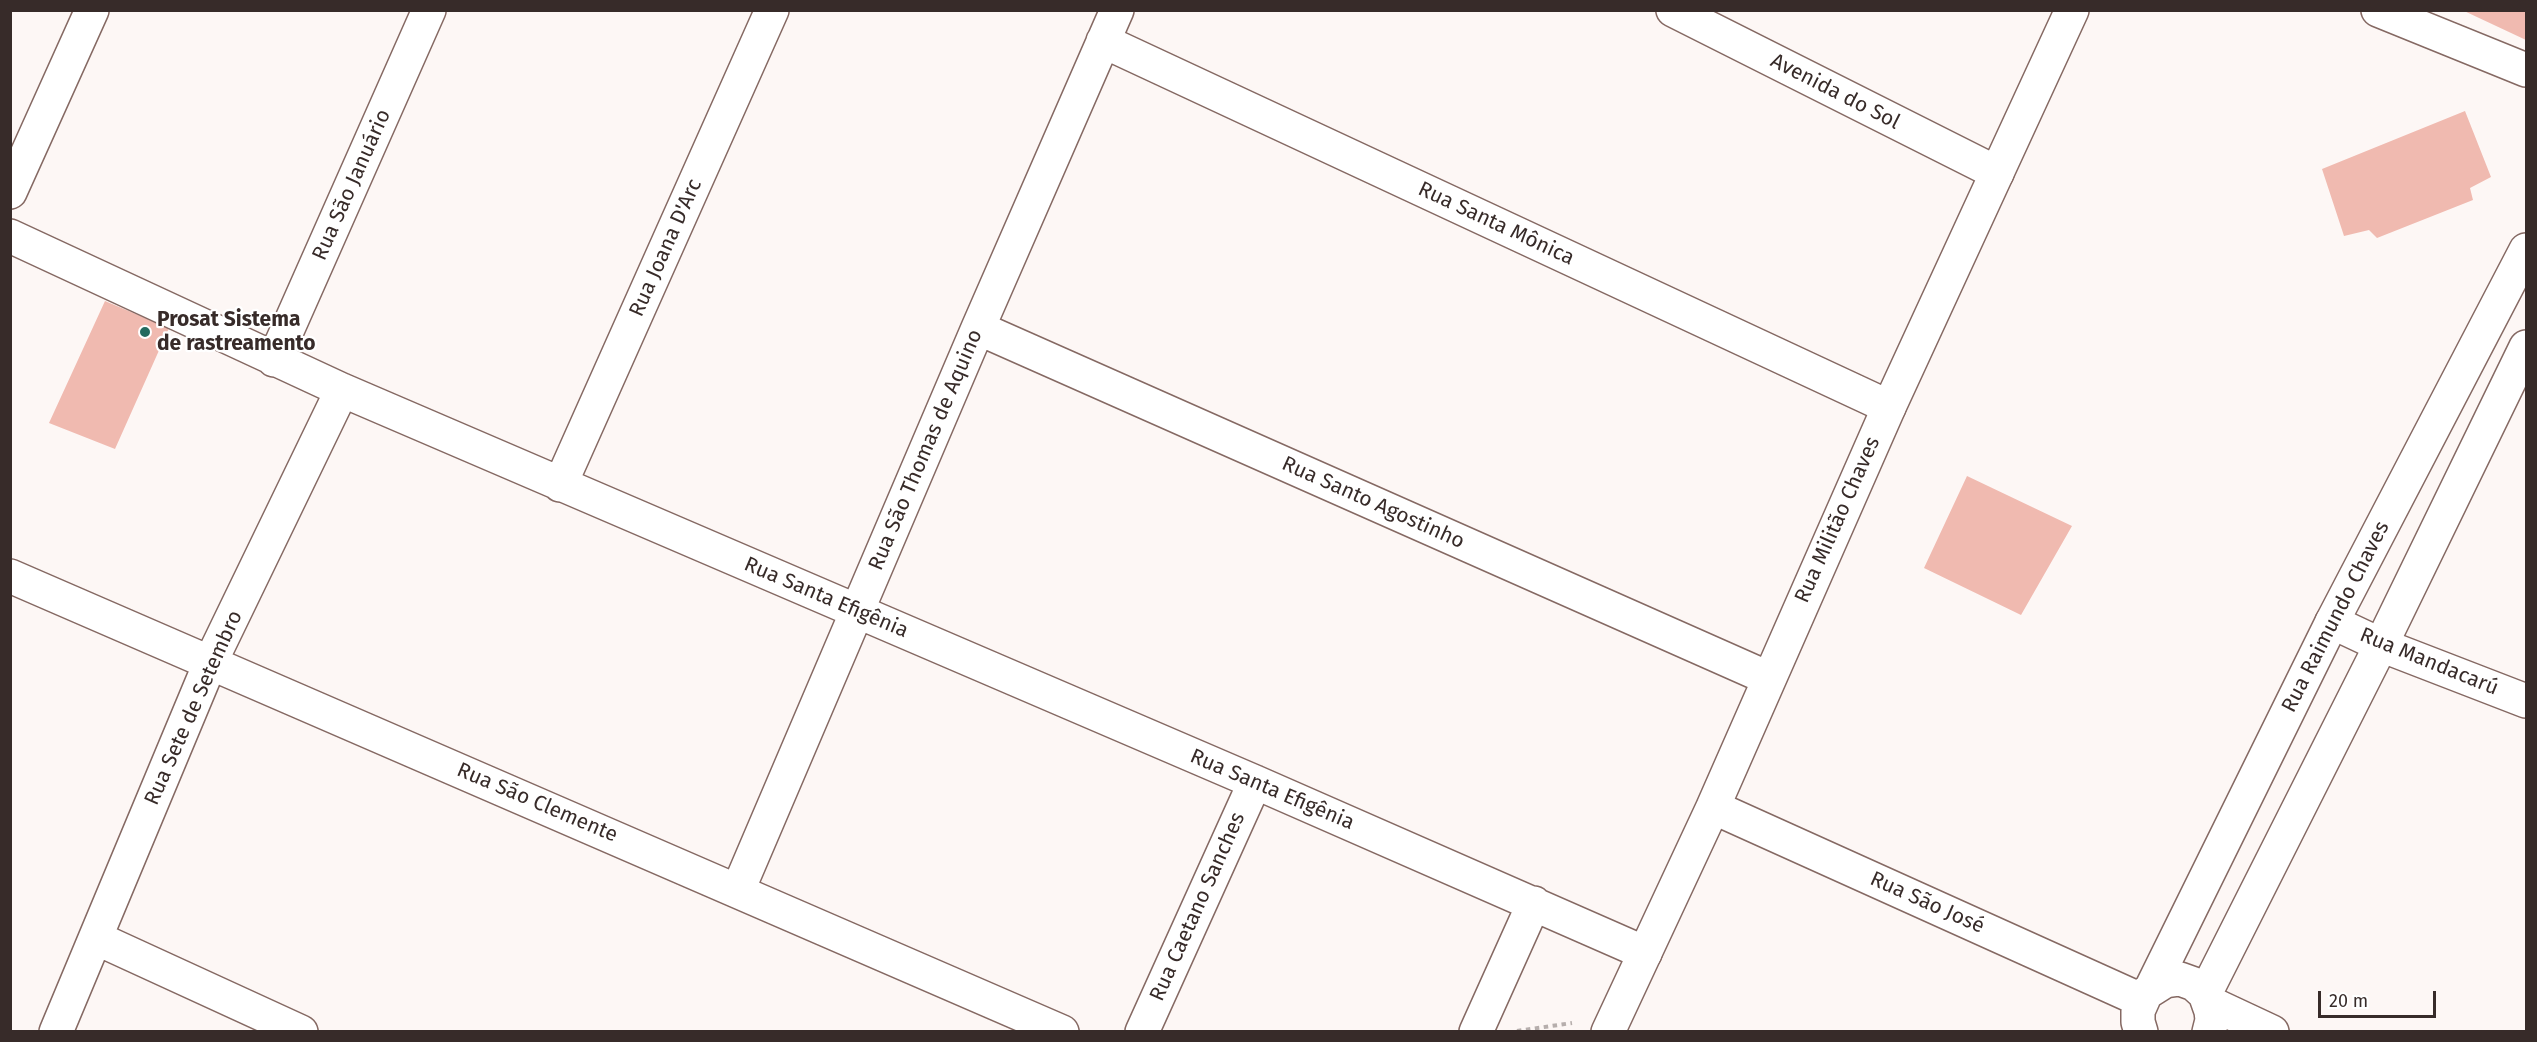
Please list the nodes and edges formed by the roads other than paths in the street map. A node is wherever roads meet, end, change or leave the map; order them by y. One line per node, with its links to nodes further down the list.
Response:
1 (92, 10): 11 (street)
2 (429, 10): 16 (street, Rua São Januário)
3 (772, 10): 19 (street, Rua Joana D'Arc)
4 (1117, 10): 8 (street, Rua São Thomas de Aquino)
5 (1673, 10): 10 (street, Avenida do Sol)
6 (2072, 10): 10 (street, Rua Militão Chaves)
7 (2378, 10): 9 (street)
8 (1103, 41): 14 (street, Rua São Thomas de Aquino); 18 (street, Rua Santa Mônica)
9 (2526, 70)
10 (1997, 173): 18 (street, Rua Militão Chaves)
11 (10, 192)
12 (10, 236): 16 (street, Rua Santa Efigênia)
13 (2526, 250): 22 (street, Rua Raimundo Chaves)
14 (978, 328): 21 (street, Rua São Thomas de Aquino); 25 (street, Rua Santo Agostinho)
15 (2526, 347): 23 (street)
16 (274, 360): 17 (street, Rua Santa Efigênia)
17 (342, 390): 19 (street, Rua Santa Efigênia); 24 (street, Rua Sete de Setembro)
18 (1888, 407): 25 (street, Rua Militão Chaves)
19 (560, 485): 21 (street, Rua Santa Efigênia)
20 (10, 576): 24 (street, Rua São Clemente)
21 (858, 612): 27 (street, Rua Santa Efigênia); 29 (street, Rua São Thomas de Aquino)
22 (2332, 622): 23 (street, Rua Mandacarú); 33 (street, Rua Raimundo Chaves)
23 (2381, 645): 26 (street, Rua Mandacarú); 34 (street)
24 (211, 662): 29 (street, Rua São Clemente); 31 (street, Rua Sete de Setembro)
25 (1768, 678): 28 (street, Rua Militão Chaves)
26 (2526, 701)
27 (1255, 782): 30 (street, Rua Santa Efigênia); 39 (street, Rua Caetano Sanches)
28 (1713, 807): 32 (street, Rua Militão Chaves); 33 (street, Rua São José)
29 (738, 890): 38 (street, Rua São Clemente)
30 (1534, 903): 32 (street, Rua Santa Efigênia); 40 (street)
31 (96, 938): 36 (street, Rua Sete de Setembro); 37 (street)
32 (1645, 953): 35 (street, Rua Militão Chaves)
33 (2147, 993): 34 (street); 41 (street)
34 (2208, 1010): 42 (street)
35 (1611, 1024)
36 (56, 1032)
37 (302, 1032)
38 (1062, 1032)
39 (1142, 1032)
40 (1476, 1032)
41 (2141, 1032)
42 (2272, 1032)

